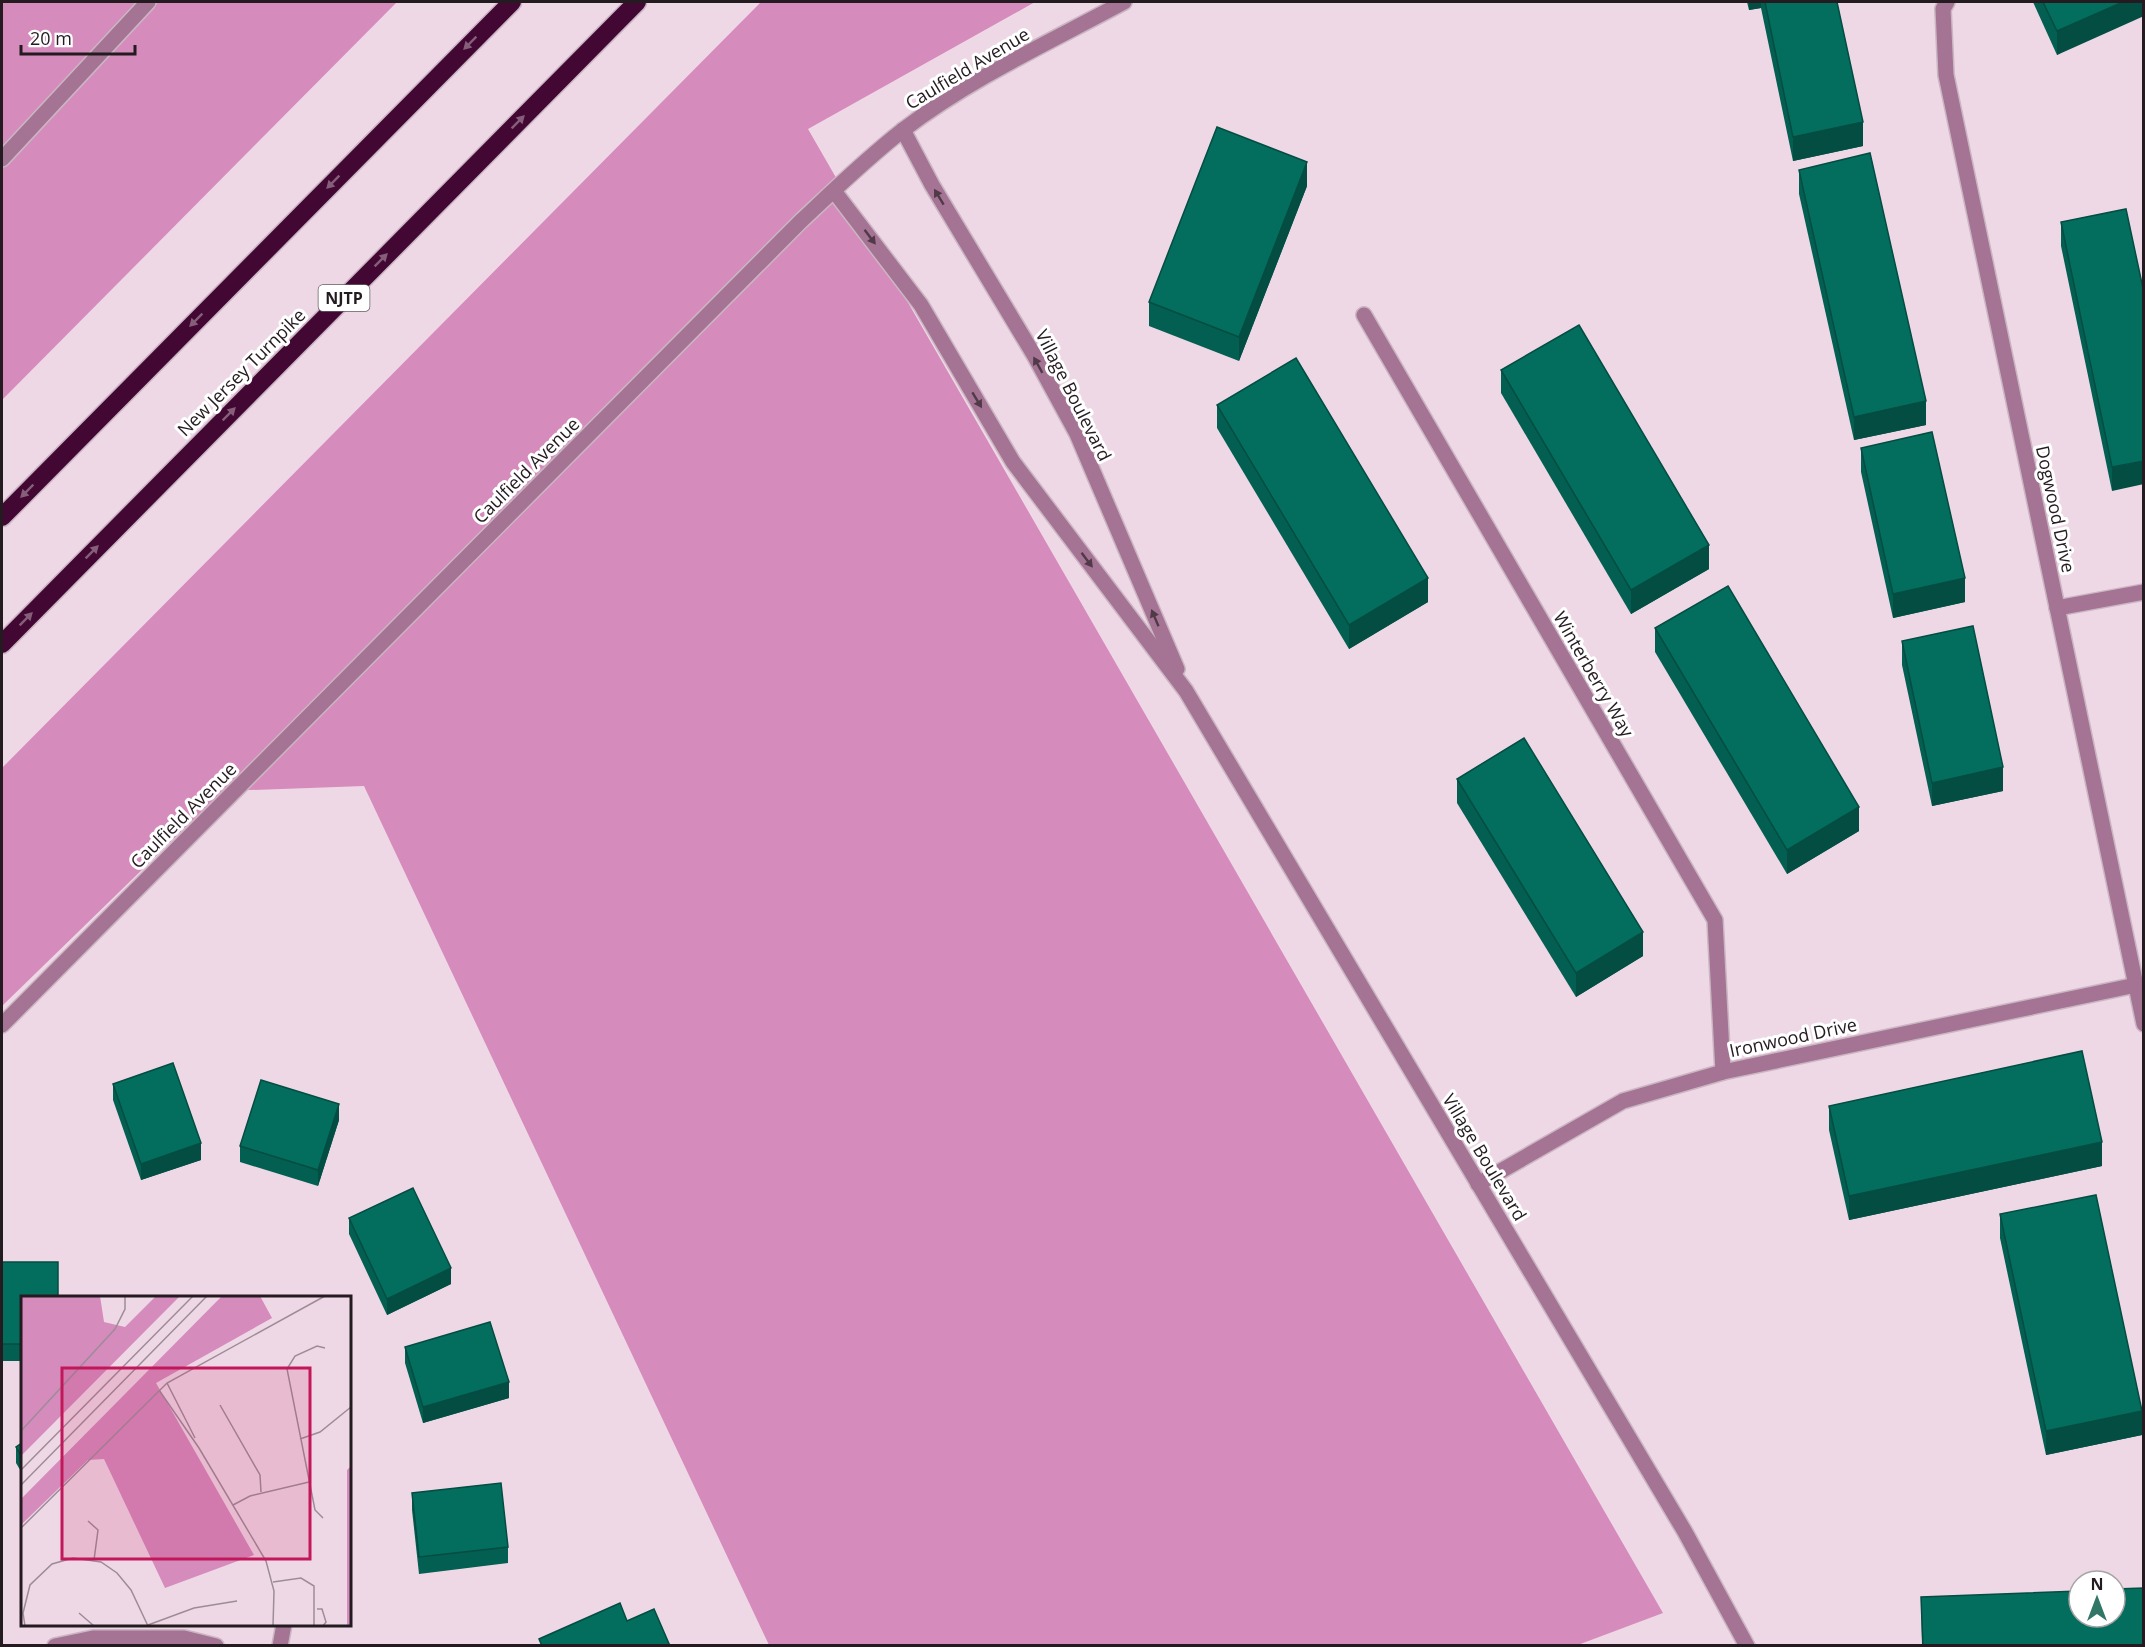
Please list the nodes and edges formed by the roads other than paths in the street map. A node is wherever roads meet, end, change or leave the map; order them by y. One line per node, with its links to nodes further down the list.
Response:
1 (148, 2): 7 (street)
2 (512, 2): 10 (highway, one-way to 10)
3 (638, 2): 13 (highway, New Jersey Turnpike / NJTP, one-way to 3)
4 (1124, 2): 6 (street, Caulfield Avenue)
5 (1947, 2): 12 (street, Dogwood Drive)
6 (903, 130): 8 (street, Caulfield Avenue); 14 (street, Village Boulevard, one-way to 6)
7 (2, 159)
8 (834, 190): 14 (street, Village Boulevard, one-way to 14); 17 (street, Caulfield Avenue)
9 (1364, 315): 18 (street, Winterberry Way)
10 (2, 517)
11 (2144, 592): 12 (street)
12 (2057, 608): 15 (street, Dogwood Drive)
13 (2, 644)
14 (1186, 691): 19 (street, Village Boulevard)
15 (2136, 985): 16 (street, Dogwood Drive); 18 (street, Ironwood Drive)
16 (2144, 1024)
17 (2, 1025)
18 (1723, 1072): 19 (street, Ironwood Drive)
19 (1478, 1184): 24 (street, Village Boulevard)
20 (284, 1626): 23 (street)
21 (55, 1646): 22 (street)
22 (216, 1646)
23 (280, 1646)
24 (1747, 1646)

